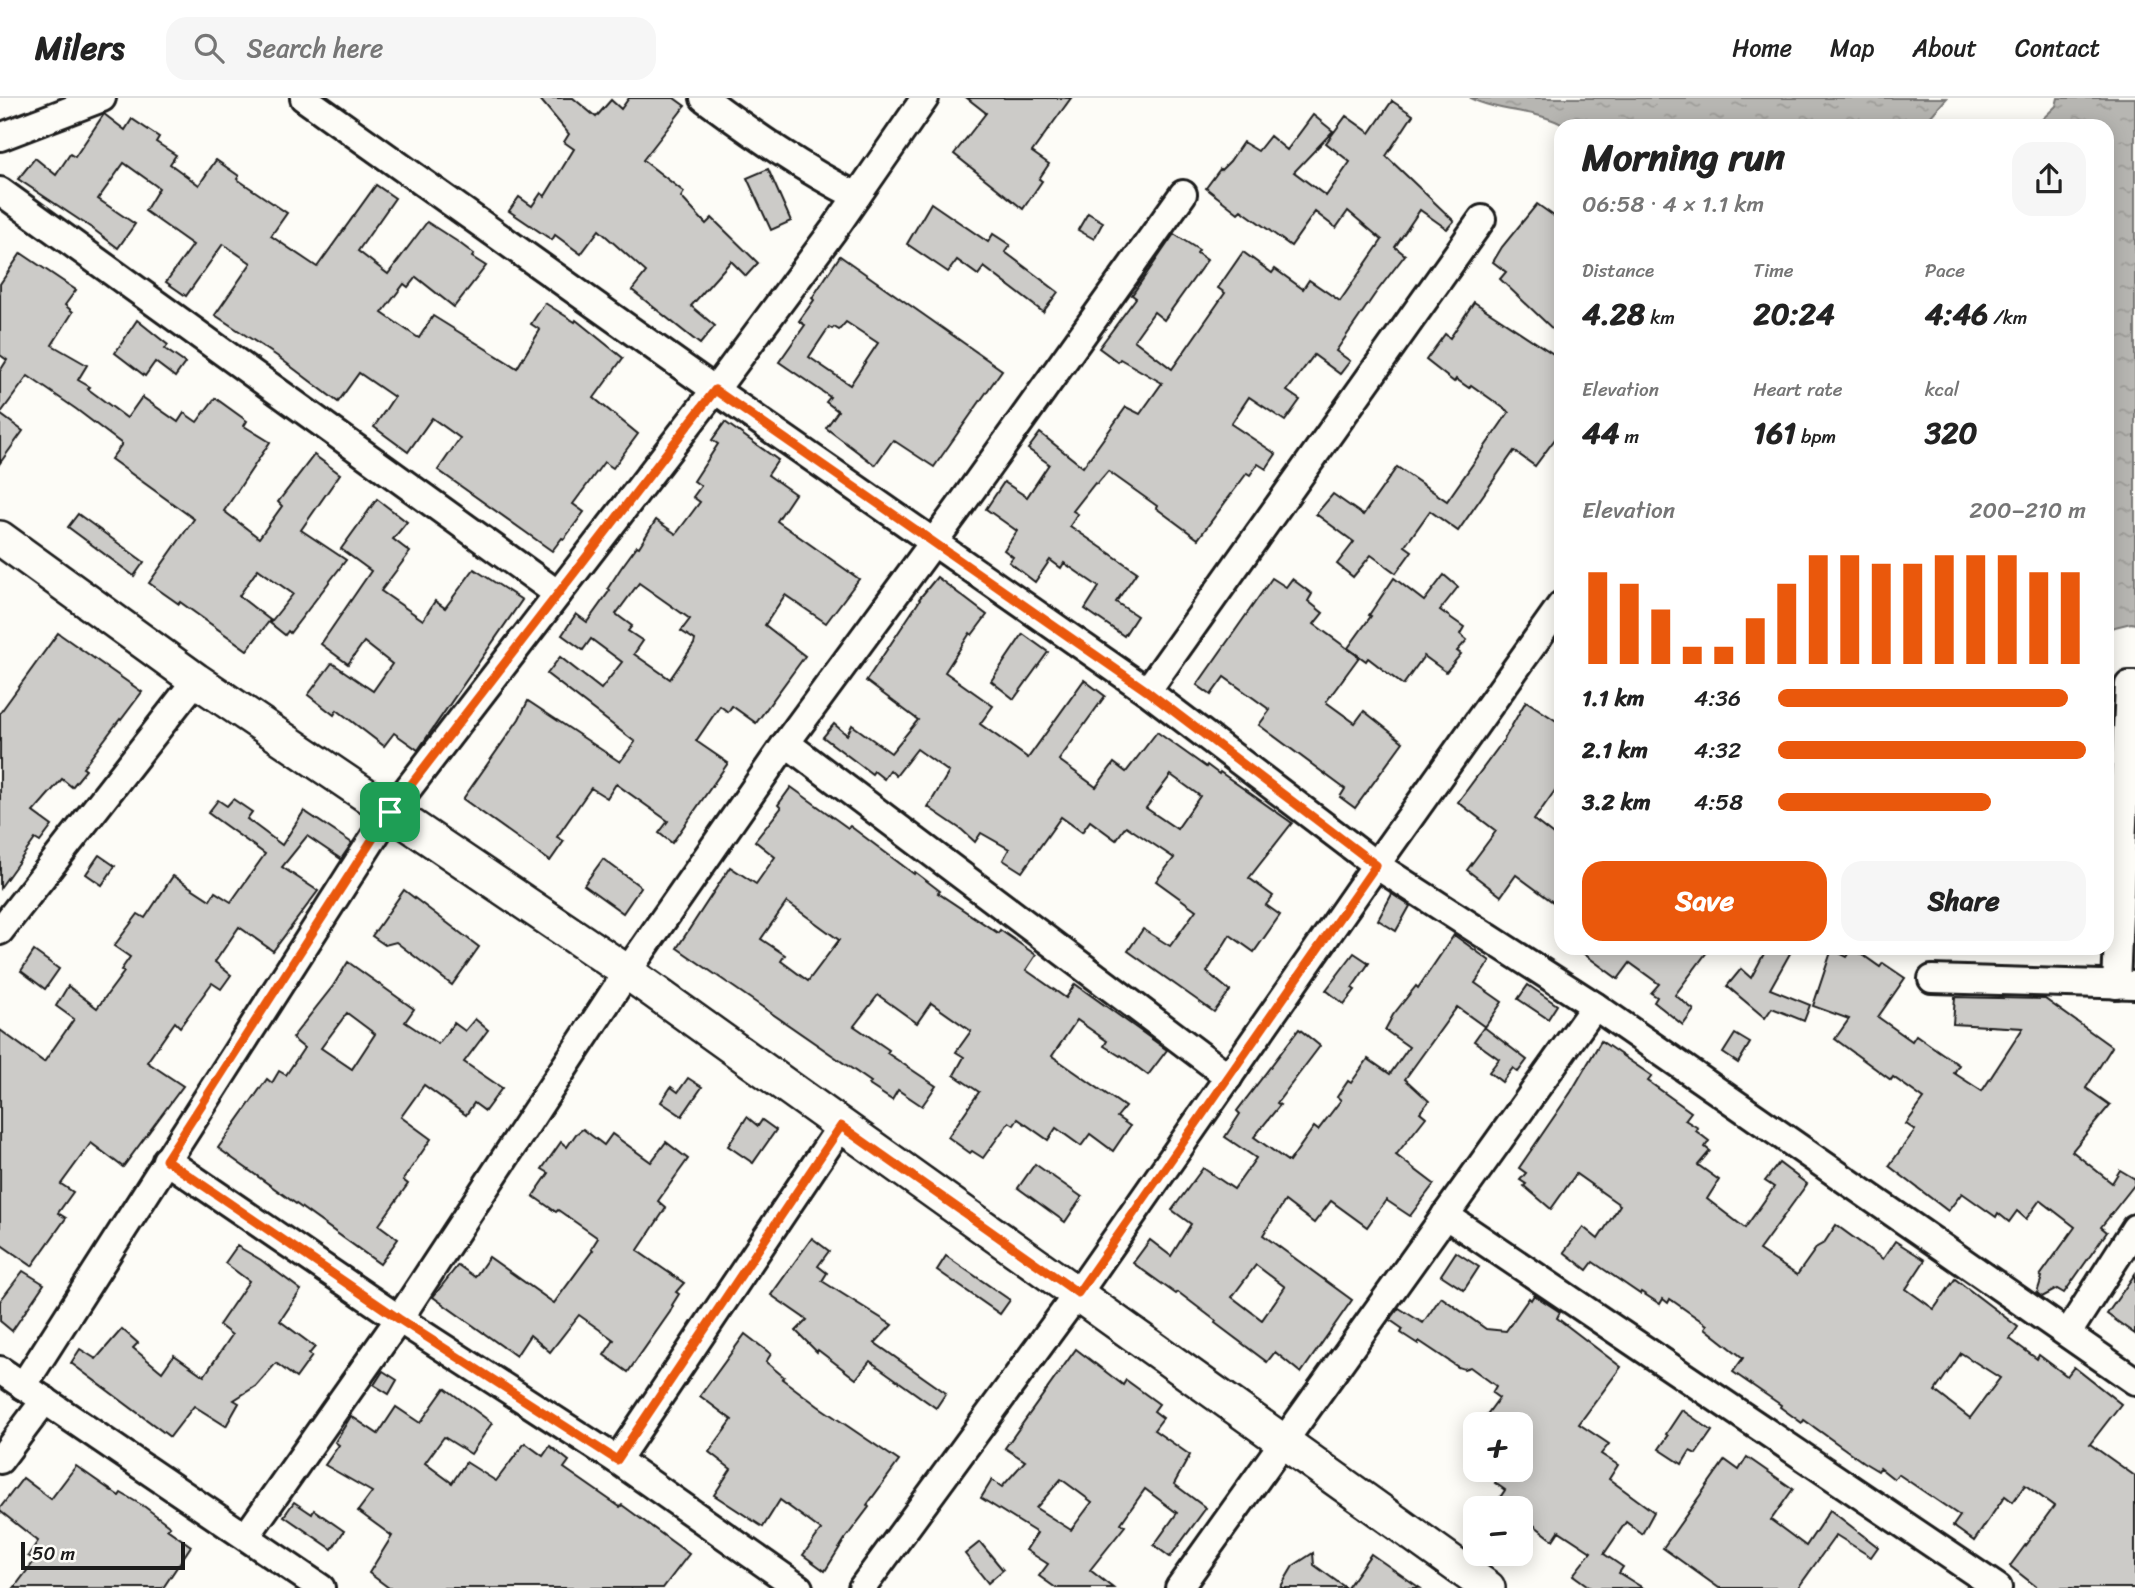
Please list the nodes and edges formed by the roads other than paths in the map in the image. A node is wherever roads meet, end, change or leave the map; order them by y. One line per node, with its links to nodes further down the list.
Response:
1 (102, 98): 5 (street)
2 (304, 98): 10 (street)
3 (704, 98): 8 (street)
4 (925, 98): 8 (street)
5 (0, 137)
6 (0, 191): 13 (street)
7 (1183, 194): 12 (street)
8 (857, 196): 10 (street)
9 (1482, 219): 17 (street)
10 (715, 390): 12 (street); 13 (street)
11 (0, 538): 15 (street)
12 (932, 543): 17 (street); 18 (street)
13 (558, 594): 19 (street)
14 (1554, 615): 20 (street)
15 (196, 680): 19 (street); 21 (street)
16 (2135, 685): 24 (street)
17 (1147, 691): 20 (street)
18 (786, 743): 22 (street); 26 (street)
19 (390, 812): 22 (street); 28 (street)
20 (1376, 865): 25 (street); 26 (street)
21 (0, 932)
22 (627, 972): 27 (street); 32 (street)
23 (1932, 978): 24 (street)
24 (2126, 985)
25 (1595, 1006): 29 (street); 33 (street)
26 (1229, 1077): 31 (street)
27 (841, 1126): 31 (street); 40 (street)
28 (166, 1160): 32 (street); 36 (street)
29 (1445, 1216): 38 (street); 47 (street)
30 (2135, 1228): 33 (street)
31 (1078, 1293): 38 (street); 44 (street)
32 (399, 1319): 40 (street); 41 (street)
33 (2068, 1333): 35 (street)
34 (0, 1370): 36 (street)
35 (2135, 1381)
36 (23, 1386): 37 (street)
37 (45, 1400): 39 (street); 41 (street)
38 (1284, 1441): 45 (street); 46 (street)
39 (0, 1460)
40 (617, 1460): 43 (street)
41 (247, 1535): 42 (street)
42 (321, 1588)
43 (799, 1588)
44 (862, 1588)
45 (1179, 1588)
46 (1488, 1588)
47 (1998, 1588)

